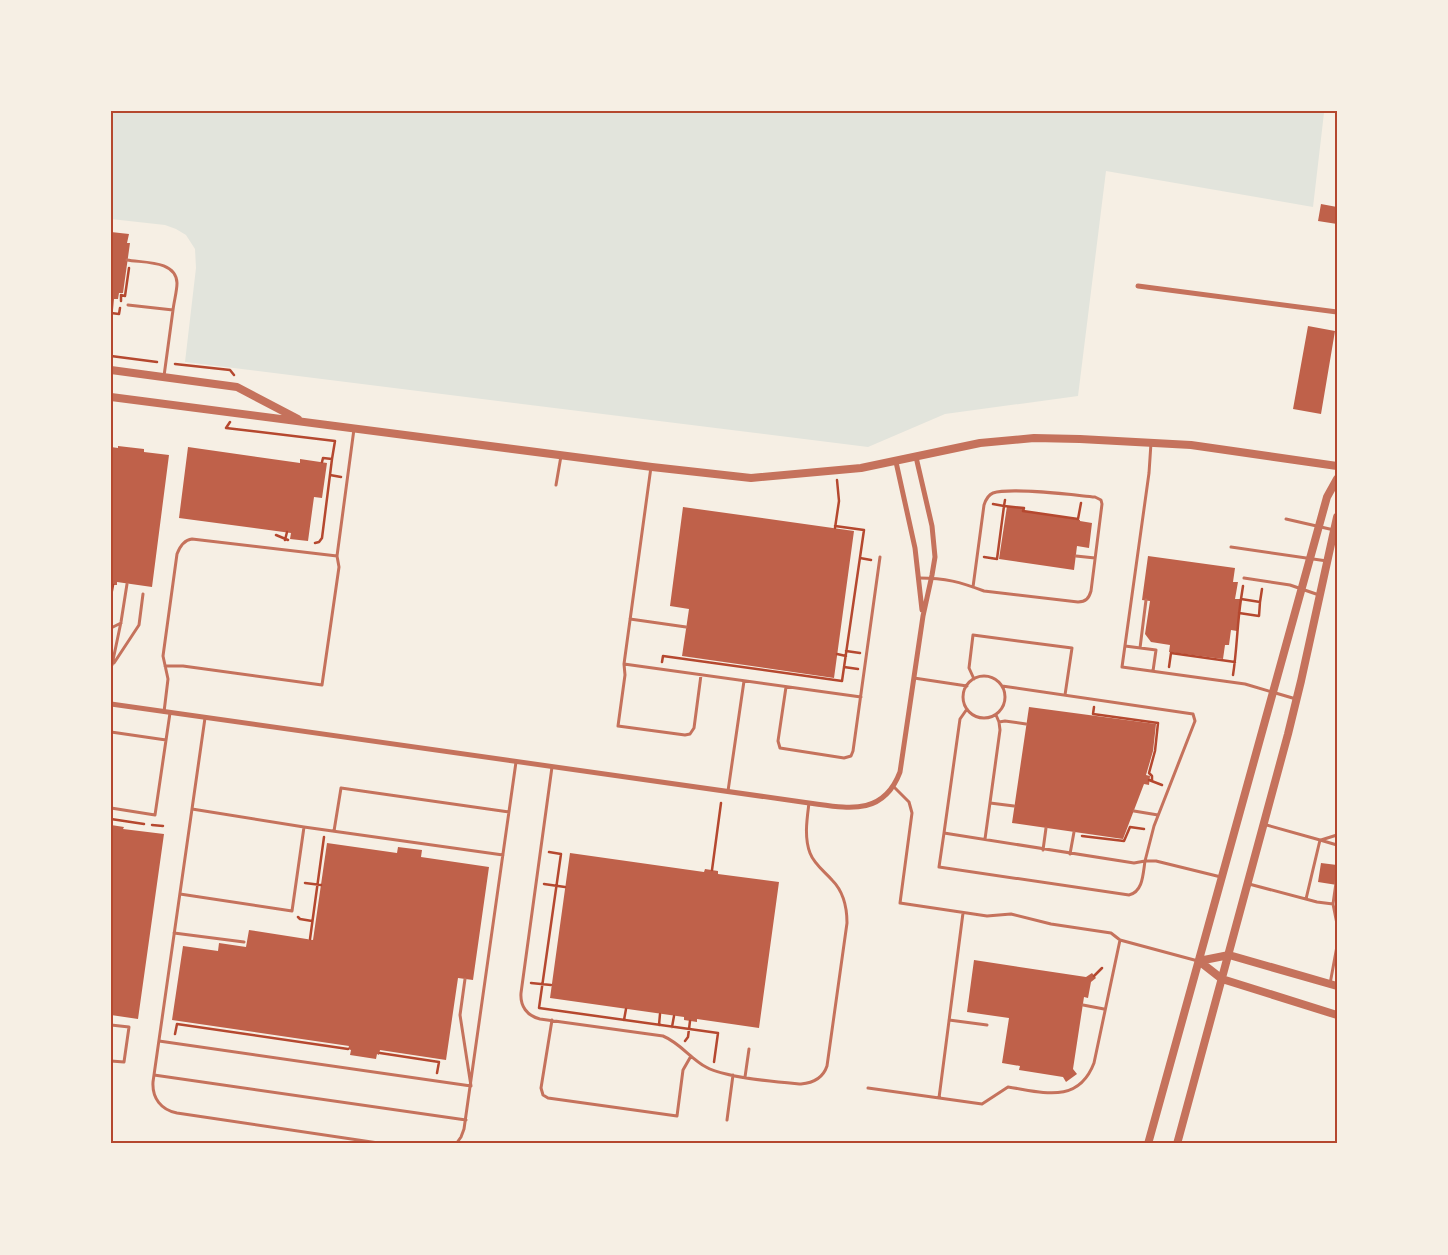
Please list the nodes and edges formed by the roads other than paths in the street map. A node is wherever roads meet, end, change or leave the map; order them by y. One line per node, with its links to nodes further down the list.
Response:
1 (128, 260): 4 (lane)
2 (1138, 286): 5 (street)
3 (128, 305): 4 (lane)
4 (173, 310): 7 (lane)
5 (1337, 312)
6 (111, 370): 7 (street)
7 (164, 377): 9 (street)
8 (111, 397): 9 (street)
9 (302, 421): 10 (street)
10 (354, 428): 12 (street); 24 (lane)
11 (1151, 442): 13 (street); 16 (street); 44 (lane)
12 (561, 455): 15 (street); 18 (lane)
13 (916, 457): 14 (street); 31 (street)
14 (896, 462): 15 (street); 30 (street)
15 (652, 466): 40 (lane)
16 (1337, 466)
17 (1337, 479): 21 (street)
18 (556, 485)
19 (1337, 517): 22 (street)
20 (1286, 519): 21 (lane)
21 (1319, 526): 22 (lane); 28 (street)
22 (1334, 530): 29 (street)
23 (1231, 547): 28 (lane)
24 (337, 556): 48 (lane); 48 (lane)
25 (1076, 556): 27 (lane)
26 (880, 557): 60 (lane)
27 (1095, 558): 34 (lane); 34 (lane)
28 (1310, 558): 29 (lane); 35 (street)
29 (1327, 561): 37 (street)
30 (919, 578): 31 (lane); 39 (street)
31 (932, 578): 34 (lane); 39 (street)
32 (1244, 578): 35 (lane)
33 (127, 584): 41 (lane)
34 (973, 587)
35 (1301, 589): 37 (lane); 58 (street)
36 (143, 594): 47 (lane)
37 (1320, 595): 61 (street)
38 (1146, 600): 45 (lane)
39 (923, 616): 52 (street)
40 (630, 619): 42 (lane); 46 (lane)
41 (121, 622): 43 (lane); 47 (lane)
42 (686, 627)
43 (111, 628)
44 (1125, 646): 45 (lane); 50 (lane)
45 (1140, 648): 50 (lane)
46 (624, 664): 51 (lane); 51 (lane)
47 (112, 665): 49 (lane)
48 (165, 666): 64 (lane)
49 (111, 671)
50 (1154, 671): 58 (lane)
51 (701, 674): 54 (lane)
52 (914, 678): 55 (lane); 74 (street)
53 (974, 679): 55 (lane); 56 (lane); 59 (lane)
54 (744, 681): 57 (lane); 75 (lane)
55 (967, 686): 63 (lane)
56 (1002, 686): 59 (lane); 66 (lane)
57 (786, 687): 60 (lane); 60 (lane)
58 (1273, 691): 61 (lane); 99 (street)
59 (1065, 695): 83 (lane)
60 (861, 697)
61 (1297, 699): 84 (street)
62 (111, 704): 64 (street)
63 (967, 709): 66 (lane); 89 (lane)
64 (164, 712): 65 (street)
65 (170, 712): 67 (street); 71 (lane)
66 (996, 715): 68 (lane)
67 (205, 718): 72 (street); 80 (lane)
68 (999, 722): 69 (lane); 77 (lane)
69 (1026, 724)
70 (111, 732): 71 (lane)
71 (166, 740): 79 (lane)
72 (516, 761): 73 (street); 81 (lane)
73 (552, 766): 75 (street); 118 (lane)
74 (893, 786): 76 (street); 104 (lane)
75 (728, 791): 76 (street)
76 (809, 803): 128 (lane)
77 (990, 803): 78 (lane); 91 (lane)
78 (1014, 806)
79 (111, 808)
80 (192, 809): 85 (lane); 101 (lane)
81 (509, 812): 87 (lane); 96 (lane)
82 (1134, 812): 83 (lane)
83 (1158, 816): 97 (lane)
84 (1263, 824): 92 (lane); 100 (street)
85 (304, 827): 87 (lane); 101 (lane)
86 (1046, 828): 94 (lane)
87 (334, 831): 96 (lane)
88 (1074, 832): 95 (lane)
89 (944, 834): 91 (lane); 97 (lane)
90 (1337, 835): 92 (lane)
91 (985, 840): 94 (lane)
92 (1320, 840): 93 (lane); 102 (lane)
93 (1337, 845)
94 (1043, 850): 95 (lane)
95 (1070, 854): 97 (lane)
96 (503, 855): 129 (lane)
97 (1145, 861): 99 (lane)
98 (1337, 876): 103 (lane)
99 (1222, 877): 111 (street)
100 (1248, 884): 102 (lane); 110 (street)
101 (180, 894): 106 (lane)
102 (1306, 899): 103 (lane)
103 (1333, 904): 105 (lane)
104 (962, 913): 107 (lane); 119 (lane)
105 (1337, 924)
106 (174, 933): 108 (lane); 122 (lane)
107 (1120, 940): 111 (lane); 116 (lane)
108 (244, 942)
109 (1337, 946): 114 (lane)
110 (1229, 955): 111 (street); 113 (street); 114 (street)
111 (1199, 961): 113 (street); 136 (street)
112 (465, 979): 129 (lane)
113 (1222, 979): 117 (street); 137 (street)
114 (1333, 985)
115 (1083, 1005): 116 (lane)
116 (1104, 1008): 131 (lane)
117 (1337, 1015)
118 (552, 1020): 124 (lane); 124 (lane)
119 (949, 1020): 121 (lane); 131 (lane)
120 (111, 1025): 125 (lane)
121 (987, 1025)
122 (159, 1041): 126 (lane); 129 (lane)
123 (749, 1049): 128 (lane)
124 (691, 1056): 127 (lane)
125 (111, 1061)
126 (154, 1075): 132 (lane); 134 (lane)
127 (733, 1075): 128 (lane); 133 (lane)
128 (745, 1077)
129 (471, 1086): 132 (lane)
130 (868, 1088): 131 (lane)
131 (939, 1098)
132 (466, 1120): 135 (lane)
133 (727, 1120)
134 (385, 1144)
135 (456, 1144)
136 (1148, 1144)
137 (1177, 1144)

